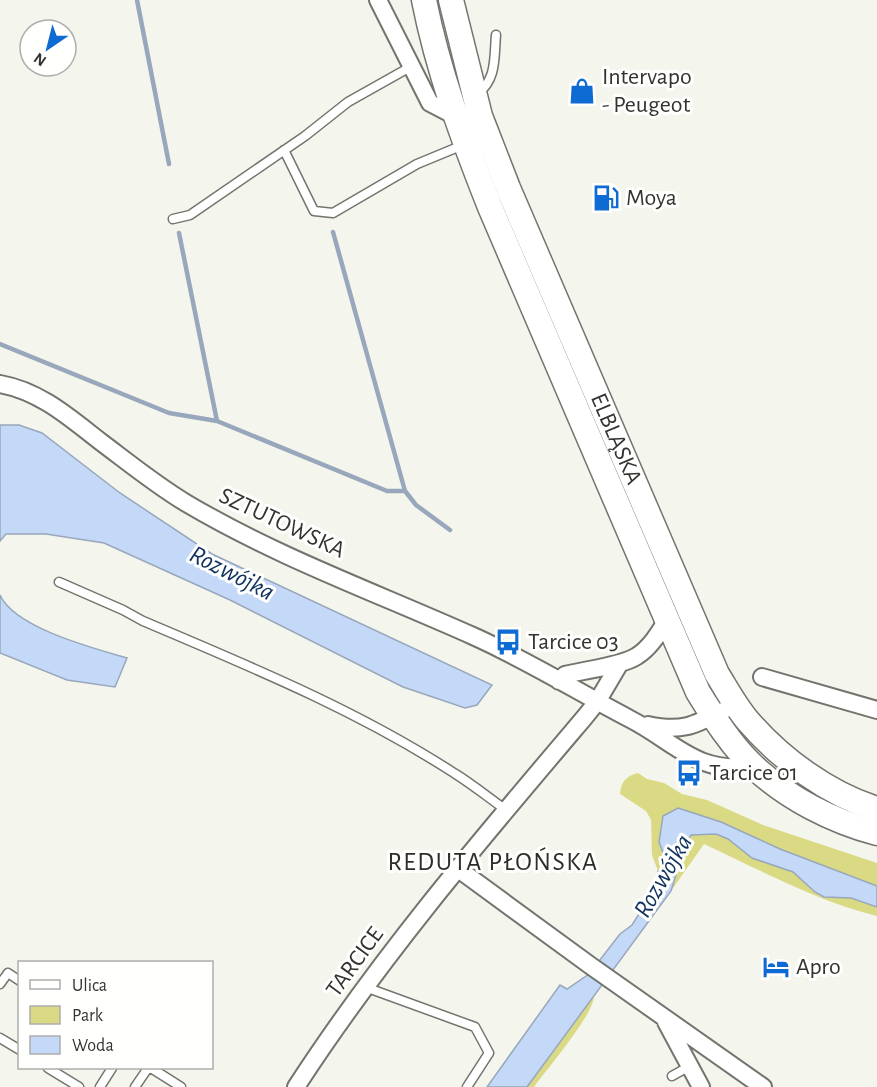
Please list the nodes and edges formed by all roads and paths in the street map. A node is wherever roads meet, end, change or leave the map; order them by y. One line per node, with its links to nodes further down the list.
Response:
1 (378, 0): 5 (street)
2 (424, 0): 7 (main road, ELBLĄSKA)
3 (451, 0): 6 (main road, ELBLĄSKA)
4 (496, 35): 6 (lane)
5 (412, 66): 7 (street); 9 (lane)
6 (477, 106): 7 (street); 18 (main road, ELBLĄSKA)
7 (455, 116): 8 (main road, ELBLĄSKA)
8 (465, 144): 9 (lane); 13 (main road, ELBLĄSKA)
9 (284, 150): 10 (lane)
10 (173, 219)
11 (0, 384): 16 (street, SZTUTOWSKA)
12 (59, 582): 24 (lane)
13 (667, 620): 14 (street); 20 (main road, ELBLĄSKA)
14 (620, 663): 16 (street); 17 (street, TARCICE)
15 (762, 677): 19 (street)
16 (559, 681): 17 (street, SZTUTOWSKA)
17 (597, 702): 21 (street, SZTUTOWSKA); 24 (street, TARCICE)
18 (736, 704): 20 (street, SZTUTOWSKA); 23 (main road, ELBLĄSKA)
19 (877, 710)
20 (713, 716): 21 (street, SZTUTOWSKA); 22 (main road, ELBLĄSKA)
21 (638, 723): 22 (street, SZTUTOWSKA)
22 (753, 766): 25 (main road, ELBLĄSKA)
23 (877, 809)
24 (506, 810): 26 (street, TARCICE)
25 (877, 833)
26 (457, 868): 29 (street, TARCICE); 30 (street)
27 (18, 980): 28 (lane)
28 (0, 984)
29 (365, 987): 43 (street, TARCICE); 44 (lane)
30 (662, 1016): 33 (street); 46 (street)
31 (0, 1038): 32 (lane)
32 (18, 1049)
33 (690, 1066): 38 (lane); 45 (street)
34 (50, 1069): 39 (lane)
35 (111, 1069): 40 (lane)
36 (149, 1069): 41 (lane)
37 (152, 1069): 42 (lane)
38 (672, 1076)
39 (79, 1087)
40 (100, 1087)
41 (135, 1087)
42 (181, 1087)
43 (296, 1087)
44 (467, 1087)
45 (701, 1087)
46 (763, 1087)

